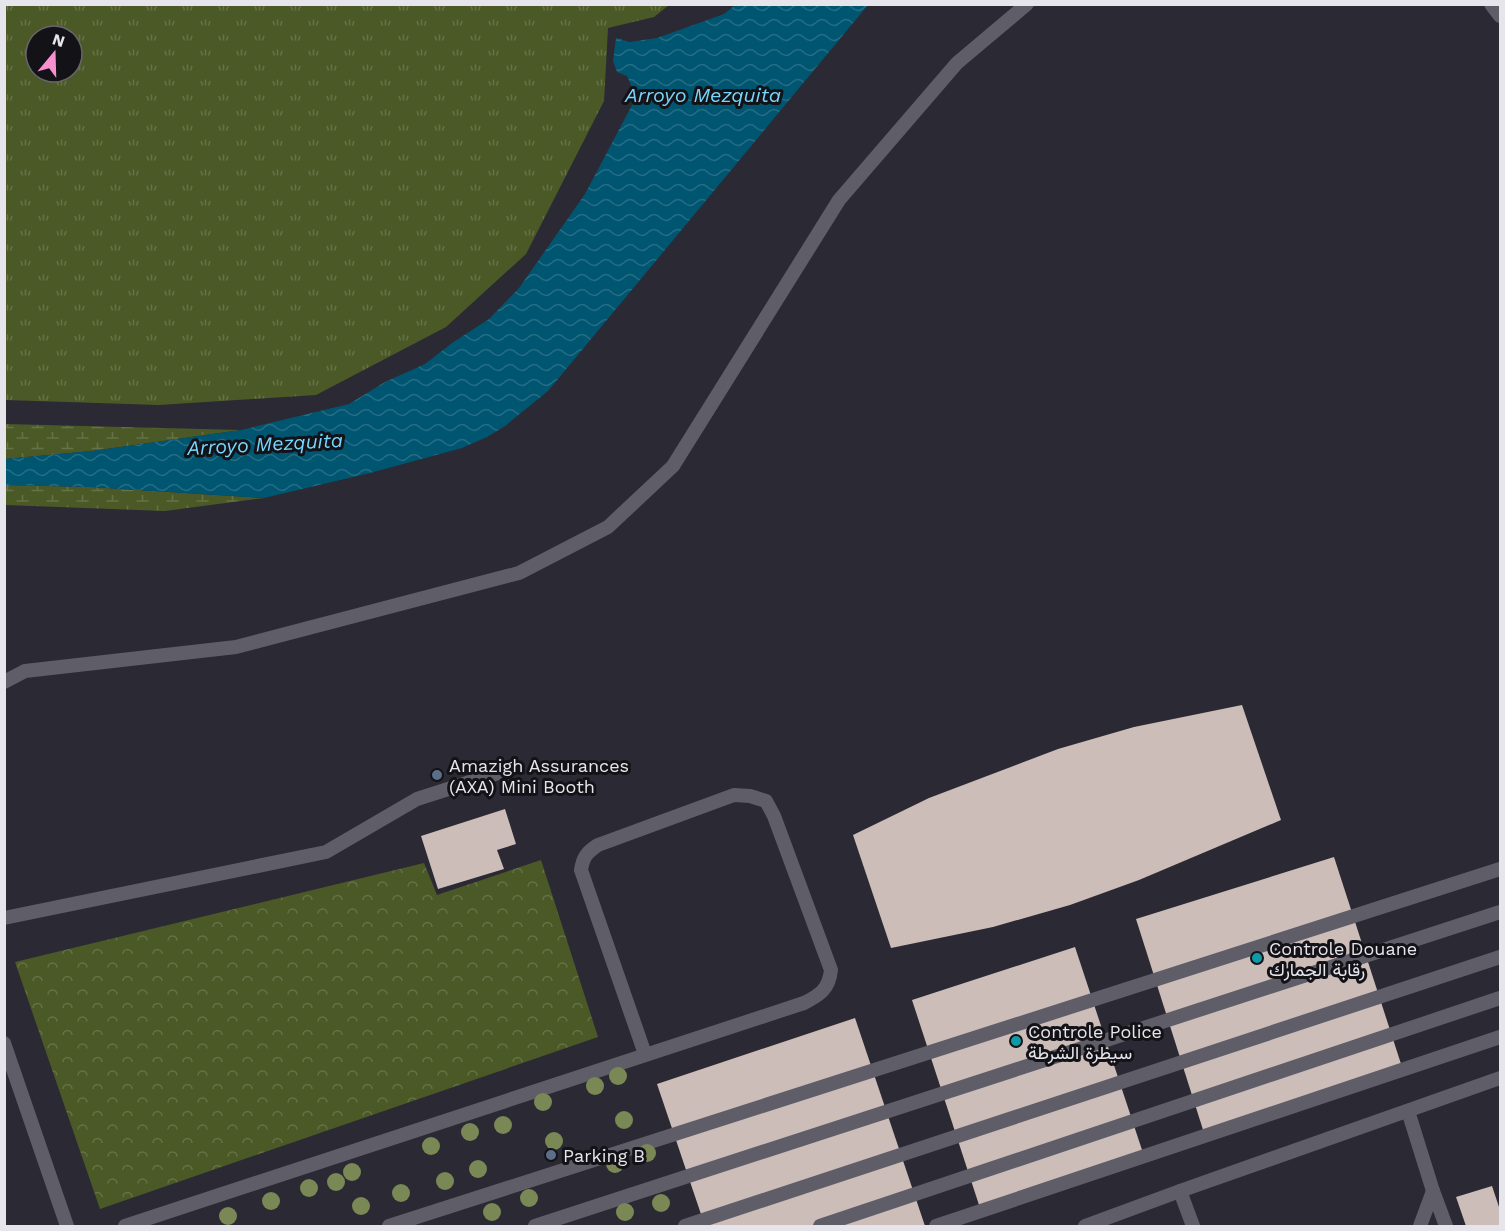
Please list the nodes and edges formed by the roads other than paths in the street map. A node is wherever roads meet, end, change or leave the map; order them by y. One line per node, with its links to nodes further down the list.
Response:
1 (1027, 4): 4 (lane)
2 (1491, 4): 3 (lane)
3 (1500, 15)
4 (4, 682)
5 (498, 773): 8 (lane)
6 (1500, 868): 20 (lane)
7 (1500, 912): 21 (lane)
8 (4, 918)
9 (1500, 957): 22 (lane)
10 (1500, 998): 23 (lane)
11 (1500, 1037): 24 (lane)
12 (4, 1043): 18 (lane)
13 (645, 1054): 13 (lane); 19 (lane)
14 (1500, 1078): 15 (lane)
15 (1408, 1111): 16 (lane); 17 (lane)
16 (1180, 1191): 25 (lane); 26 (lane)
17 (1433, 1191): 27 (lane); 28 (lane)
18 (67, 1227)
19 (125, 1227)
20 (389, 1227)
21 (535, 1227)
22 (685, 1227)
23 (820, 1227)
24 (936, 1227)
25 (1085, 1227)
26 (1193, 1227)
27 (1420, 1227)
28 (1446, 1227)

